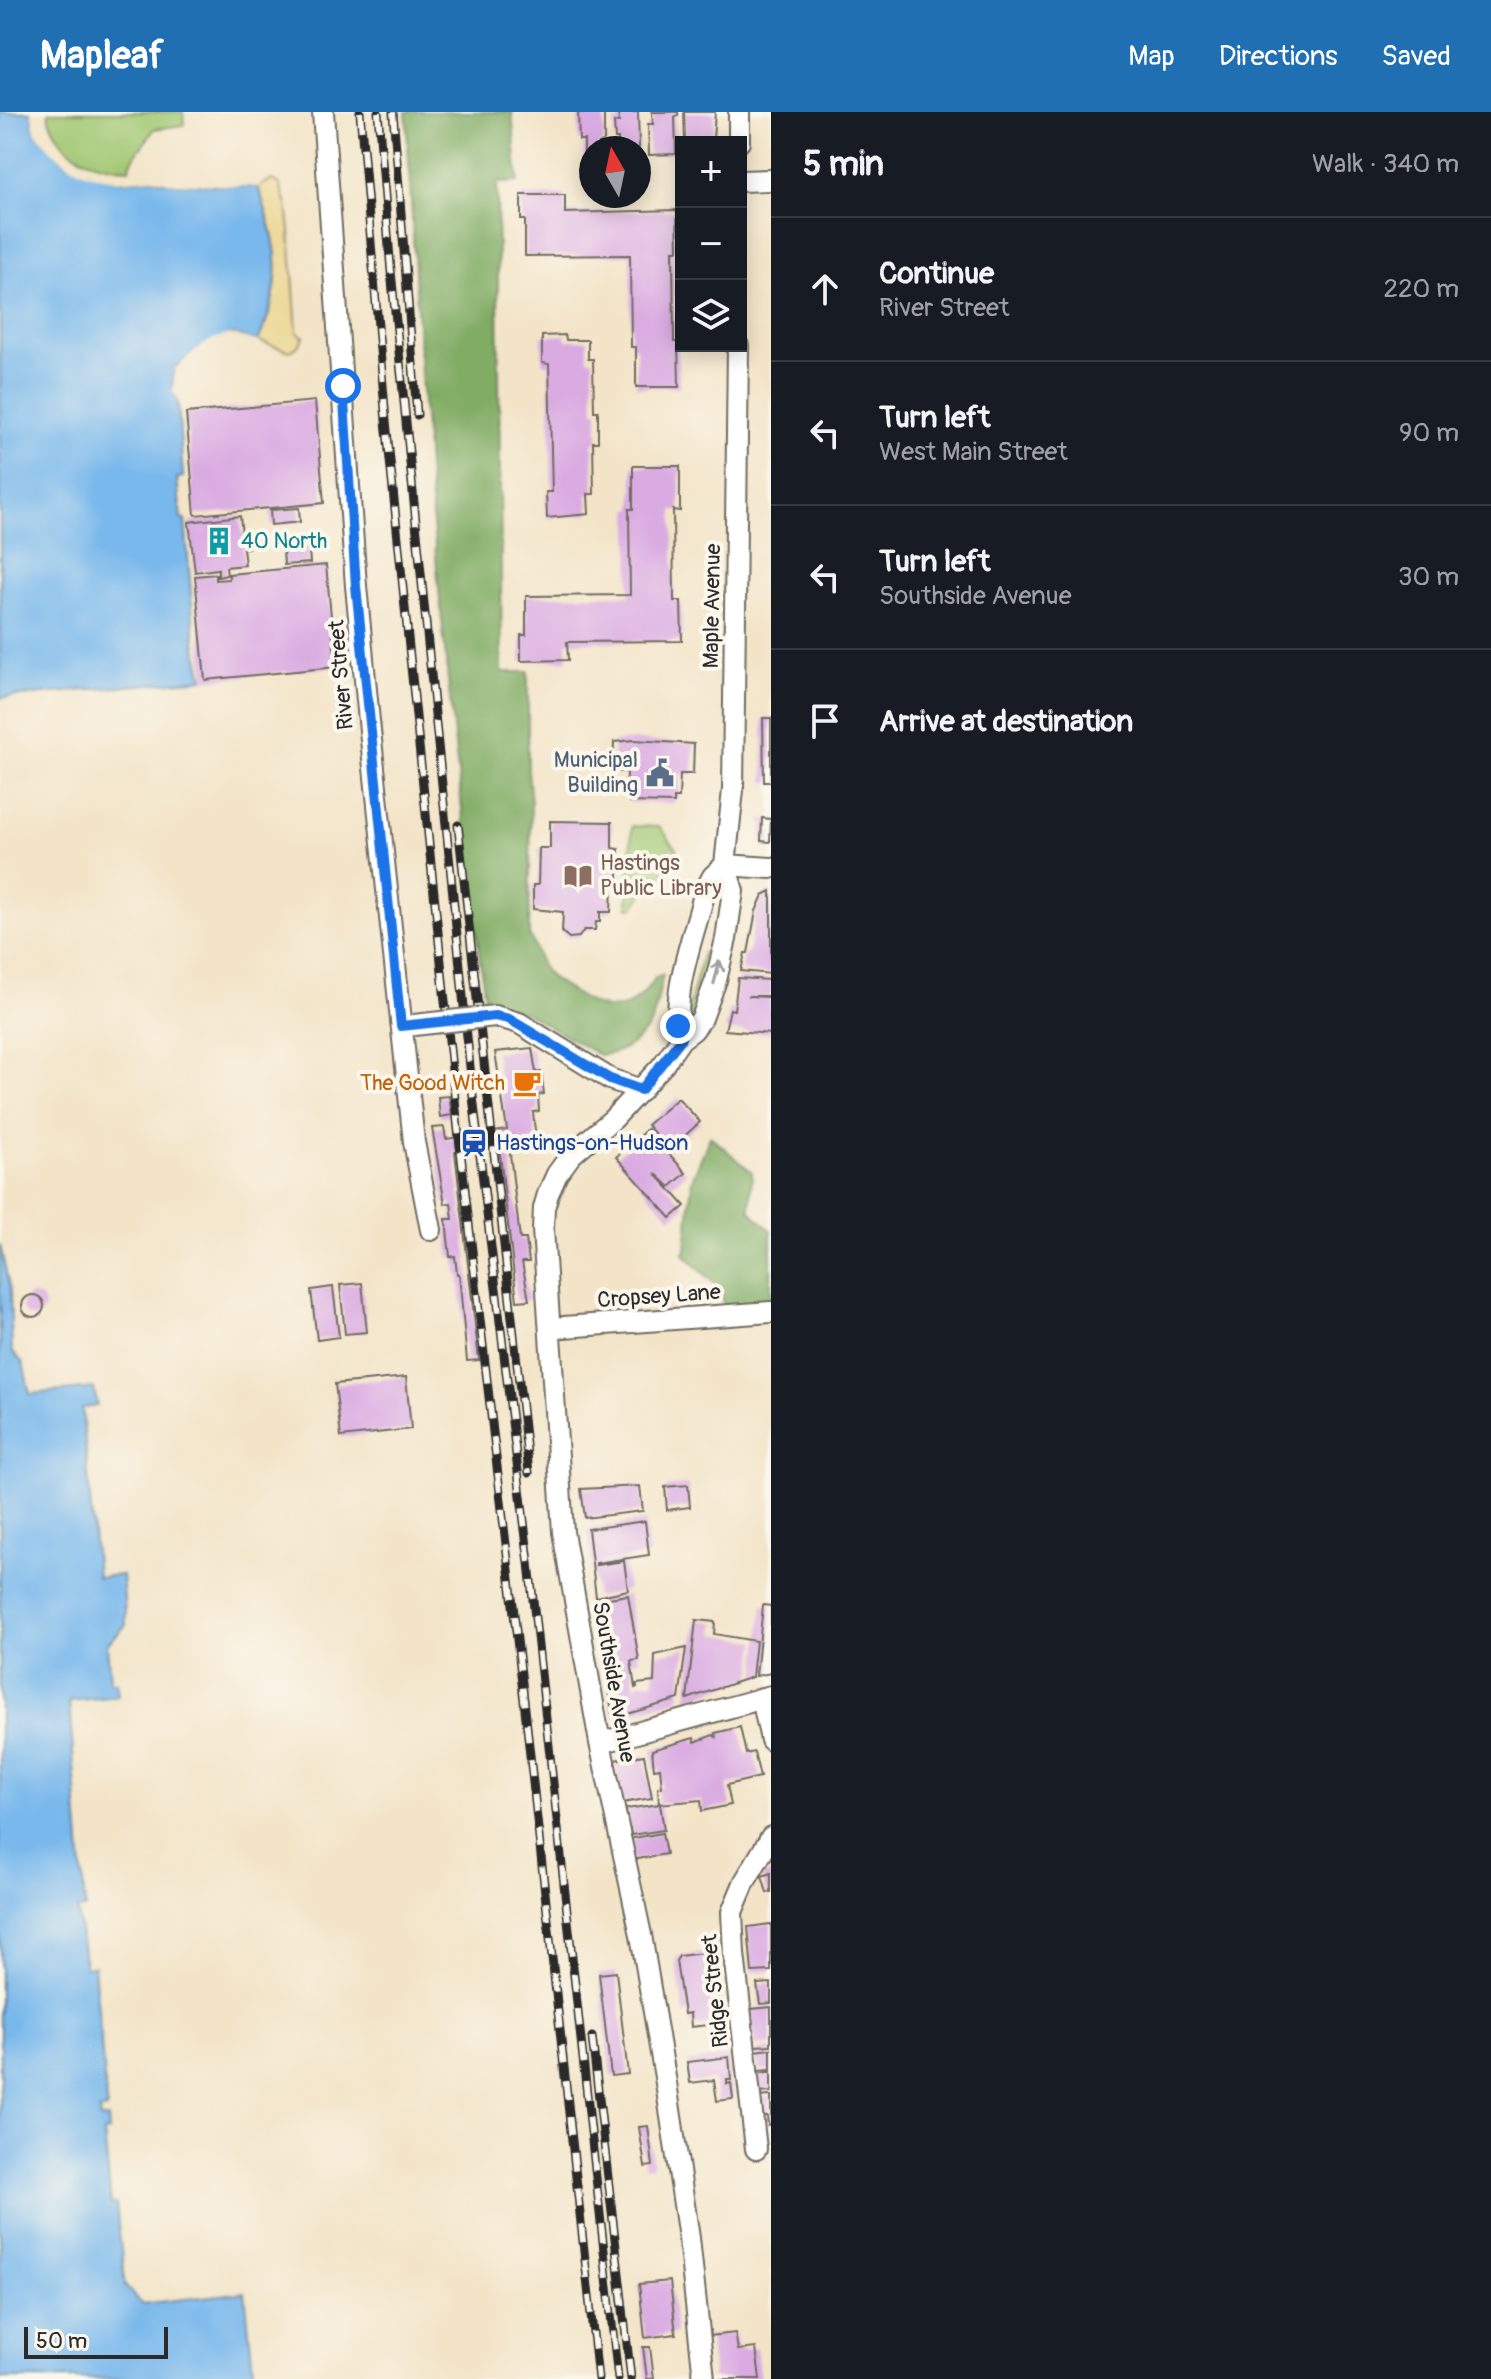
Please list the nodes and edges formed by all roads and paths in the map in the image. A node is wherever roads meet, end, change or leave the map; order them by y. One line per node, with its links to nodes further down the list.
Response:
1 (323, 112): 9 (street, River Street)
2 (739, 112): 3 (street)
3 (739, 136)
4 (771, 180): 5 (street)
5 (747, 181)
6 (738, 352): 7 (street, Maple Avenue)
7 (725, 865): 8 (street); 10 (street); 10 (street, Southside Avenue, one-way to 7)
8 (771, 868)
9 (408, 1025): 11 (street, bridge); 12 (street, River Street)
10 (681, 1039): 11 (street, Southside Avenue)
11 (641, 1090): 14 (street, Southside Avenue)
12 (431, 1230)
13 (771, 1312): 14 (street, Cropsey Lane)
14 (550, 1328): 17 (street, Southside Avenue)
15 (766, 1697): 16 (street); 17 (street)
16 (771, 1740)
17 (600, 1743): 20 (street, Southside Avenue)
18 (771, 1837): 19 (street, Ridge Street)
19 (756, 2149)
20 (704, 2379)

